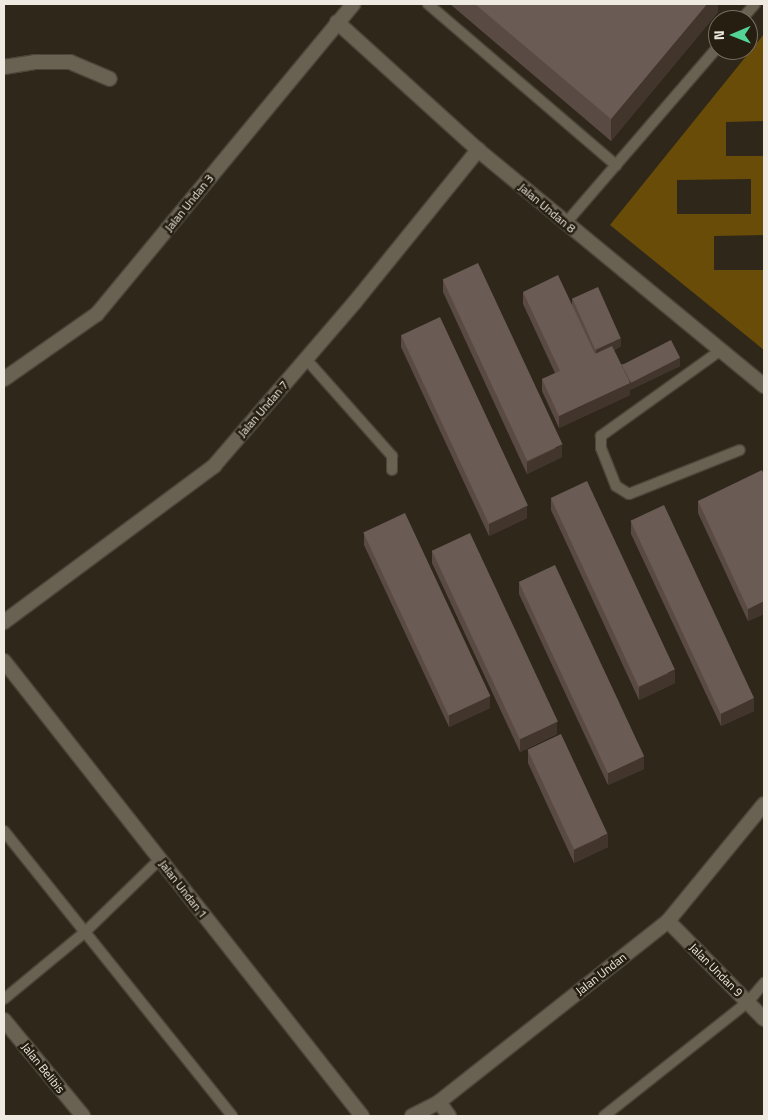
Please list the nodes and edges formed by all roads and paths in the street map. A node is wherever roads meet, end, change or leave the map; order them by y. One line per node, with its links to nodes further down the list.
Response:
1 (353, 4): 3 (street, Jalan Undan 3)
2 (428, 4): 8 (lane)
3 (337, 22): 7 (street, Jalan Undan 8); 12 (street, Jalan Undan 3)
4 (708, 59): 8 (lane)
5 (4, 67): 6 (street)
6 (110, 79)
7 (478, 150): 9 (street, Jalan Undan 8); 11 (street, Jalan Undan 7)
8 (616, 165): 9 (lane)
9 (565, 224): 10 (street, Jalan Undan 8)
10 (721, 350): 13 (street, Jalan Undan 8); 14 (lane)
11 (306, 359): 15 (lane); 16 (street, Jalan Undan 7)
12 (5, 376)
13 (764, 386)
14 (740, 450)
15 (392, 470)
16 (4, 622)
17 (4, 661): 20 (street, Jalan Undan 1)
18 (764, 804): 21 (street, Jalan Undan)
19 (4, 831): 22 (lane)
20 (160, 859): 22 (lane); 31 (street, Jalan Undan 1)
21 (668, 921): 25 (street, Jalan Undan 9); 28 (street, Jalan Undan)
22 (85, 932): 24 (lane); 30 (lane)
23 (764, 983): 25 (lane)
24 (4, 999)
25 (748, 1002): 26 (street, Jalan Undan 9); 34 (lane)
26 (764, 1019)
27 (4, 1020): 29 (street, Jalan Belibis)
28 (440, 1102): 32 (street, Jalan Undan); 33 (street)
29 (83, 1116)
30 (232, 1116)
31 (362, 1116)
32 (412, 1116)
33 (449, 1116)
34 (604, 1116)

